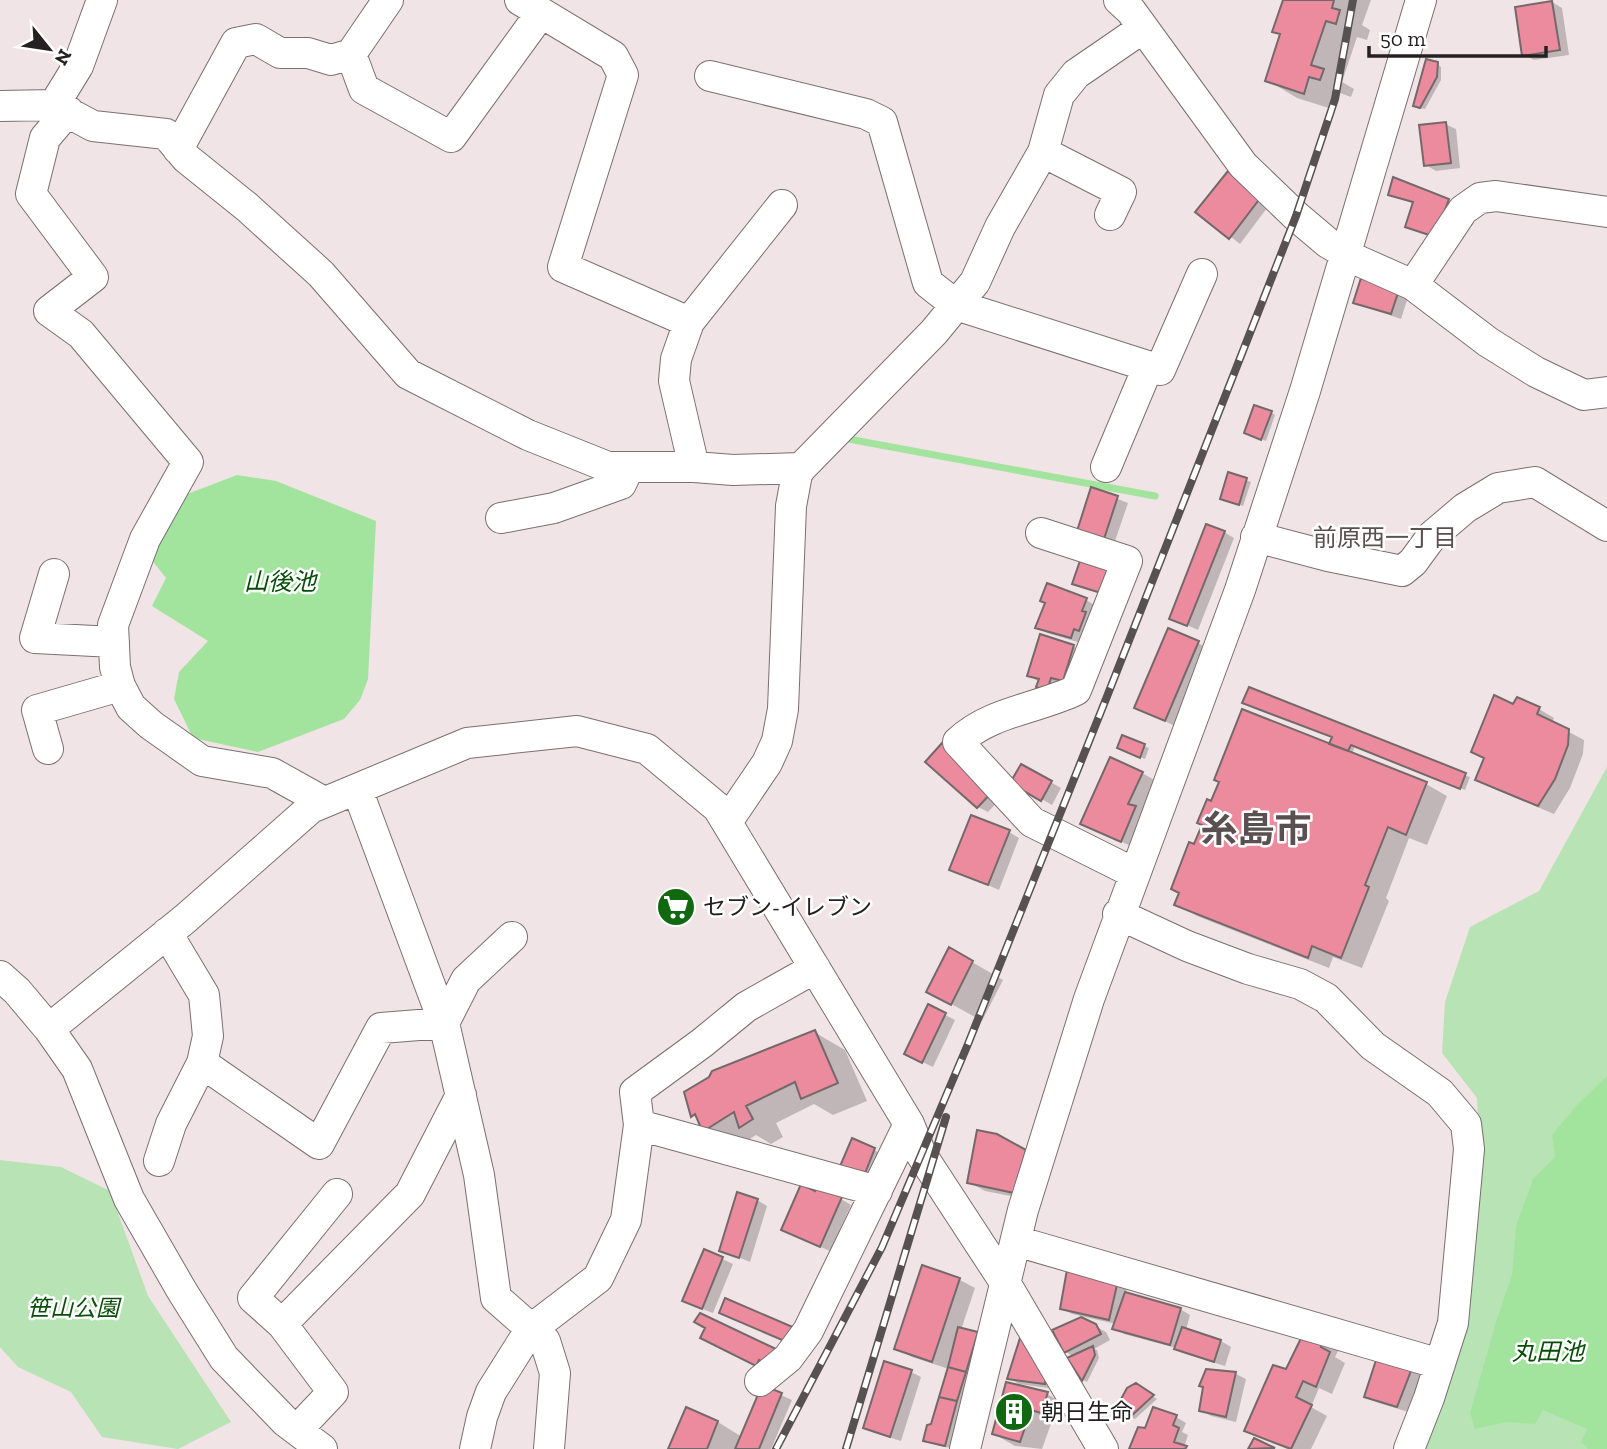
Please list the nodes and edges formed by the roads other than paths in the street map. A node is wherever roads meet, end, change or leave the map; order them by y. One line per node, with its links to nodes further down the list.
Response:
1 (102, 0): 9 (street)
2 (388, 0): 6 (street)
3 (1421, 0): 15 (street)
4 (531, 6): 6 (street); 19 (street)
5 (1134, 10): 11 (street); 15 (street)
6 (351, 54): 10 (street)
7 (710, 76): 18 (street)
8 (0, 107): 9 (street)
9 (61, 108): 10 (street); 31 (street)
10 (178, 149): 22 (street)
11 (1043, 152): 14 (street); 18 (street)
12 (782, 205): 19 (street)
13 (1607, 212): 17 (street)
14 (1110, 215)
15 (1346, 253): 17 (street); 29 (street)
16 (1202, 274): 20 (street)
17 (1413, 285): 21 (street)
18 (956, 305): 20 (street); 24 (street)
19 (689, 321): 23 (street)
20 (1148, 367): 25 (street)
21 (1607, 393)
22 (629, 467): 23 (street); 26 (street)
23 (694, 467): 24 (street)
24 (801, 467): 36 (street)
25 (1106, 467)
26 (501, 517)
27 (1607, 526): 29 (street)
28 (1041, 533): 37 (street)
29 (1256, 537): 37 (street)
30 (54, 573): 31 (street)
31 (114, 642): 32 (street)
32 (120, 686): 33 (street); 35 (street)
33 (48, 749)
34 (357, 789): 35 (street); 36 (street); 43 (street)
35 (324, 802): 39 (street)
36 (727, 822): 41 (street)
37 (1134, 873): 38 (street)
38 (1118, 914): 52 (street); 56 (street)
39 (167, 933): 44 (street); 45 (street)
40 (512, 937): 43 (street)
41 (815, 968): 47 (street); 48 (street)
42 (0, 976): 44 (street)
43 (444, 1023): 45 (street); 46 (street)
44 (49, 1029): 58 (street)
45 (202, 1063): 49 (street)
46 (461, 1095): 54 (street); 55 (street)
47 (909, 1124): 50 (street); 53 (street)
48 (639, 1125): 50 (street); 55 (street)
49 (159, 1161)
50 (877, 1191): 57 (street)
51 (337, 1194): 54 (street)
52 (1016, 1241): 53 (street); 56 (street)
53 (1006, 1283): 62 (street); 63 (street)
54 (282, 1324): 58 (street)
55 (530, 1330): 60 (street); 61 (street)
56 (1440, 1364): 64 (street)
57 (760, 1381)
58 (297, 1430): 59 (street)
59 (322, 1449)
60 (475, 1449)
61 (549, 1449)
62 (965, 1449)
63 (1103, 1449)
64 (1409, 1449)

